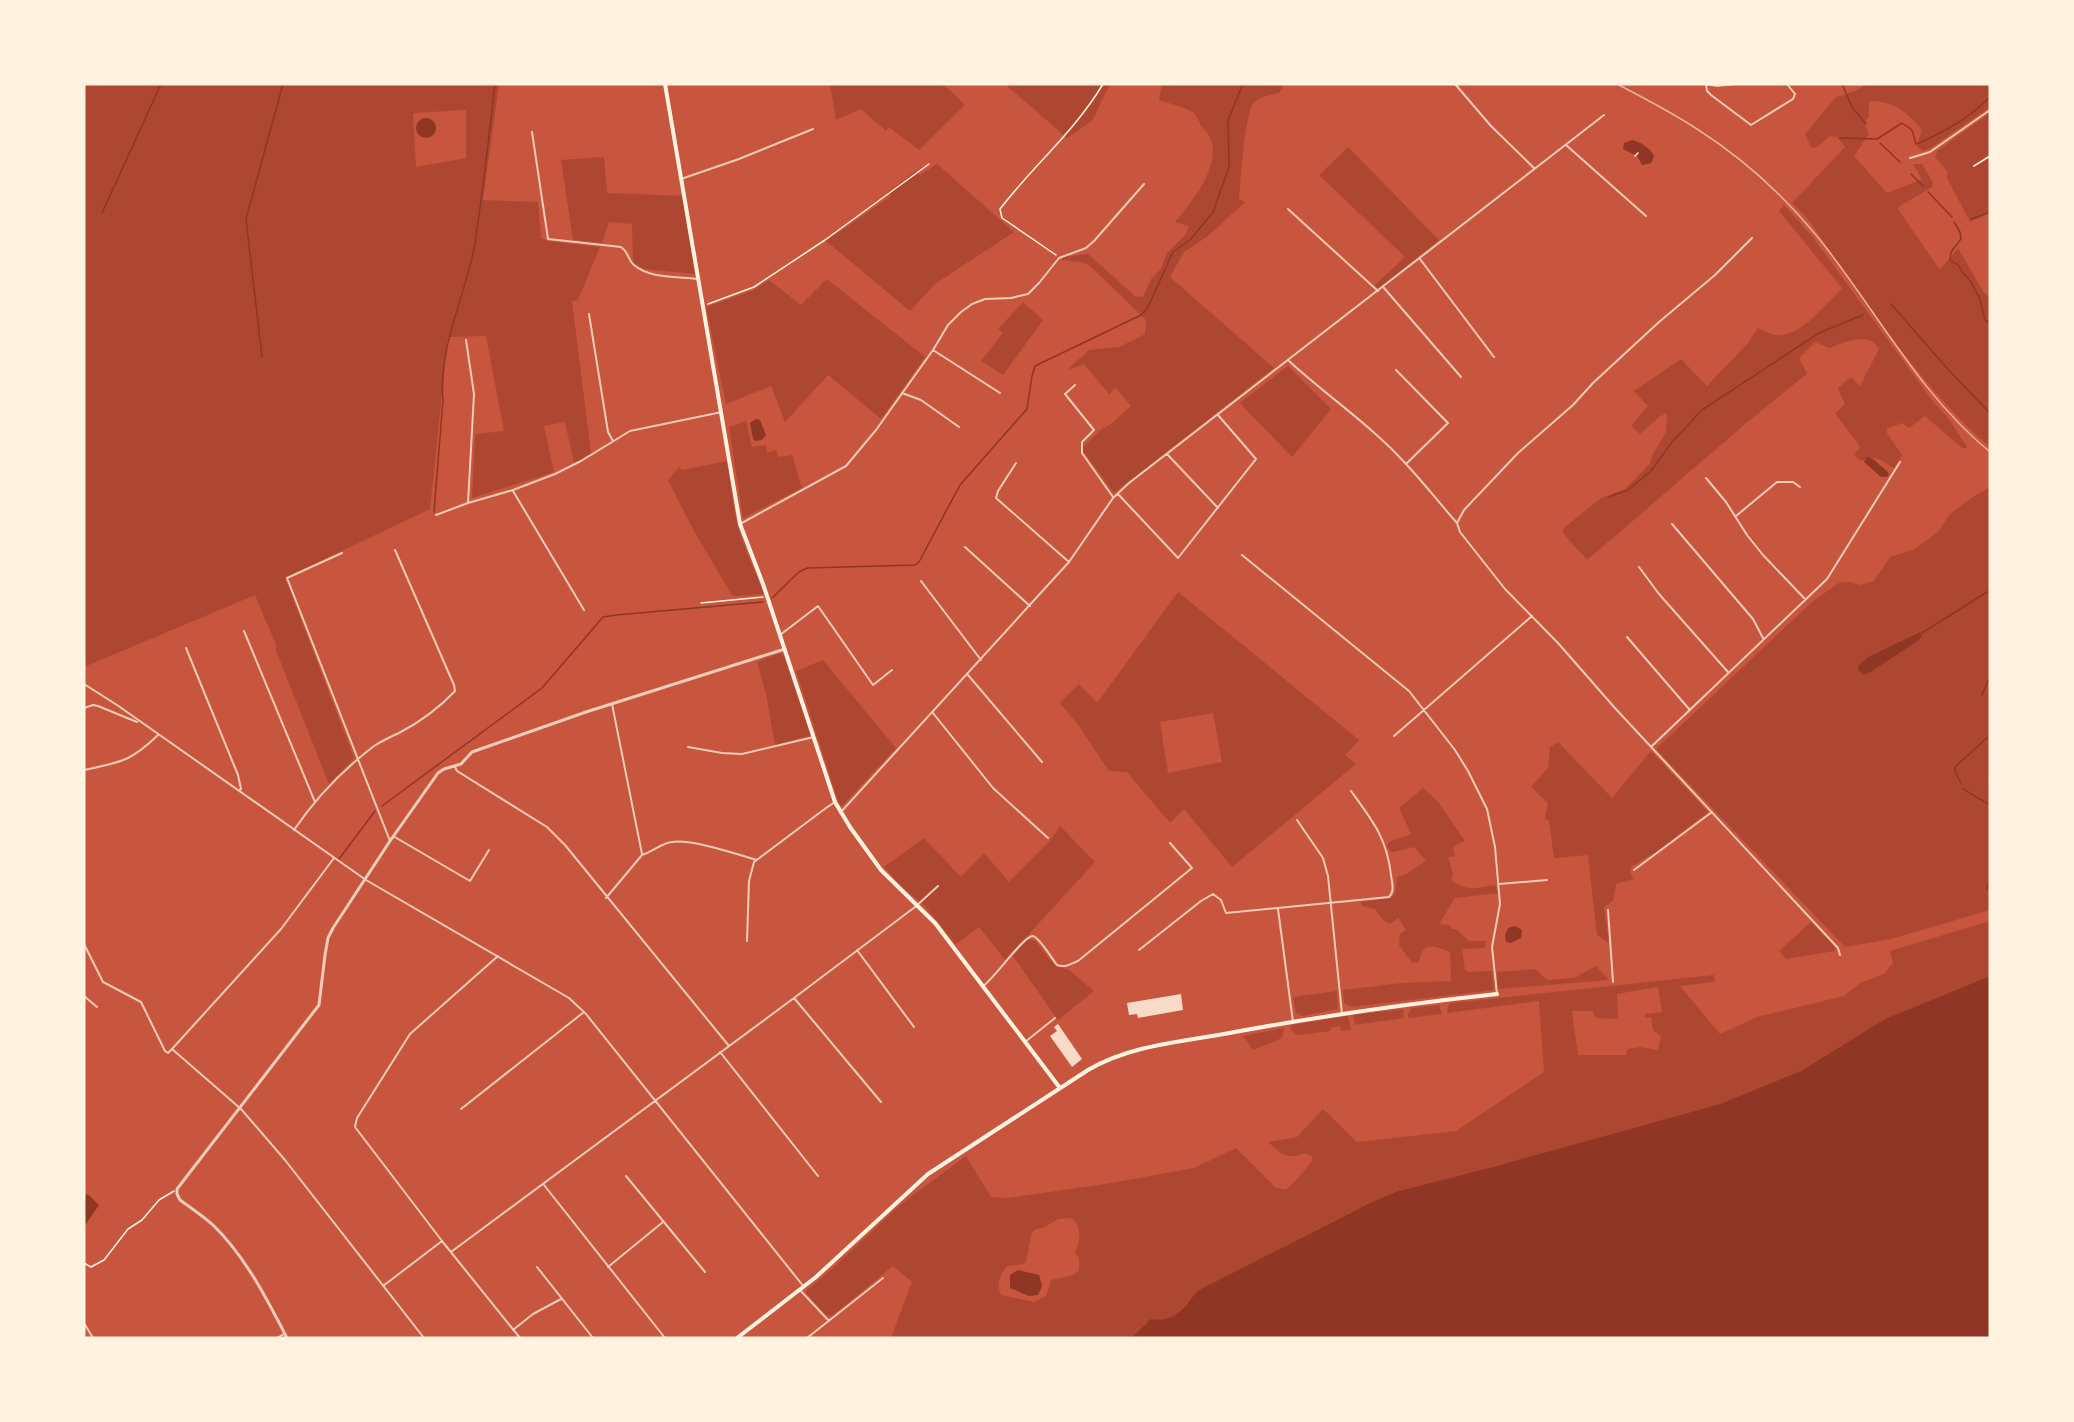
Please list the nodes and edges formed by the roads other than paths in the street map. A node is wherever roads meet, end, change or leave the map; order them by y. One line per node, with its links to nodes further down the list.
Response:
1 (664, 84): 13 (main road)
2 (1455, 84): 12 (street)
3 (1708, 84): 4 (street); 5 (street)
4 (1735, 84)
5 (1787, 84)
6 (1990, 111): 11 (street)
7 (1604, 115): 10 (street)
8 (813, 129): 13 (street)
9 (532, 132): 19 (street)
10 (1566, 145): 12 (street); 16 (street)
11 (1910, 158)
12 (1534, 168): 18 (street)
13 (681, 179): 19 (main road)
14 (1144, 183): 24 (street)
15 (1288, 209): 21 (street)
16 (1646, 216)
17 (1752, 238): 49 (street)
18 (1420, 259): 20 (street); 25 (street)
19 (698, 279): 32 (main road)
20 (1384, 287): 21 (street); 28 (street)
21 (1378, 291): 26 (street)
22 (589, 314): 35 (street)
23 (466, 340): 45 (street)
24 (933, 350): 30 (street); 31 (street)
25 (1494, 357)
26 (1289, 360): 33 (street); 39 (street)
27 (1396, 370): 39 (street)
28 (1461, 377)
29 (1075, 385): 44 (street)
30 (902, 393): 34 (street); 50 (street)
31 (1000, 393)
32 (722, 412): 35 (street); 50 (main road)
33 (1218, 415): 36 (street); 46 (street)
34 (959, 426)
35 (613, 441): 42 (street)
36 (1167, 454): 43 (street); 46 (street)
37 (1899, 462): 59 (street)
38 (1016, 463): 56 (street)
39 (1406, 464): 49 (street)
40 (1706, 478): 48 (street)
41 (1800, 487): 48 (street)
42 (513, 490): 45 (street); 61 (street)
43 (1118, 494): 44 (street); 46 (street)
44 (1113, 498): 56 (street)
45 (468, 503): 47 (street)
46 (1218, 508)
47 (436, 515)
48 (1736, 516): 59 (street)
49 (1457, 523): 62 (street)
50 (740, 524): 64 (main road)
51 (1672, 524): 66 (street)
52 (965, 547): 60 (street)
53 (395, 550): 85 (street)
54 (342, 553): 85 (street)
55 (1242, 555): 77 (street)
56 (1069, 562): 60 (street)
57 (1639, 567): 71 (street)
58 (921, 580): 69 (street)
59 (1805, 599): 66 (street)
60 (1030, 606): 69 (street)
61 (584, 610)
62 (1532, 615): 77 (street); 84 (street)
63 (244, 631): 91 (street)
64 (780, 635): 68 (main road); 70 (street)
65 (1627, 637): 76 (street)
66 (1764, 639): 71 (street)
67 (186, 648): 89 (street)
68 (784, 649): 74 (street); 82 (main road)
69 (981, 660): 72 (street)
70 (892, 669)
71 (1728, 672): 76 (street)
72 (968, 675): 78 (street); 86 (street)
73 (84, 684): 79 (street)
74 (612, 704): 87 (street); 102 (street)
75 (84, 708): 79 (street)
76 (1689, 709): 84 (street)
77 (1423, 711): 81 (street); 108 (street)
78 (933, 713): 94 (street); 98 (street)
79 (140, 723): 80 (street)
80 (158, 735): 88 (street); 89 (street)
81 (1394, 736)
82 (814, 737): 83 (street); 92 (main road)
83 (688, 747)
84 (1652, 747): 93 (street)
85 (358, 760): 91 (street); 99 (street)
86 (1042, 762)
87 (455, 767): 97 (street); 110 (street)
88 (84, 770)
89 (239, 791): 96 (street)
90 (1351, 791): 111 (street)
91 (315, 802): 96 (street)
92 (835, 802): 94 (main road); 104 (street)
93 (1712, 812): 105 (street); 120 (street)
94 (840, 813): 112 (main road)
95 (1297, 820): 111 (street)
96 (294, 830): 103 (street)
97 (393, 836): 99 (street); 101 (street)
98 (1048, 838)
99 (390, 841): 106 (street)
100 (1170, 843): 122 (street)
101 (489, 850)
102 (642, 855): 104 (street); 110 (street)
103 (334, 858): 106 (street); 134 (street)
104 (757, 860): 115 (street)
105 (1634, 870)
106 (366, 880): 119 (street); 139 (street)
107 (1547, 880): 108 (street)
108 (1499, 884): 123 (street)
109 (938, 886): 112 (street)
110 (606, 897): 133 (street)
111 (1332, 903): 113 (street); 128 (street)
112 (918, 905): 117 (street); 122 (main road)
113 (1278, 908): 118 (street); 130 (street)
114 (1608, 910): 121 (street)
115 (747, 941)
116 (84, 944): 134 (street)
117 (857, 950): 125 (street); 131 (street)
118 (1139, 950)
119 (498, 956): 127 (street); 145 (street)
120 (1840, 956)
121 (1613, 982)
122 (983, 986): 132 (main road)
123 (1497, 994): 128 (main road)
124 (84, 996): 126 (street)
125 (794, 998): 133 (street); 138 (street)
126 (97, 1007)
127 (584, 1012): 137 (street); 140 (street)
128 (1342, 1014): 130 (main road)
129 (1055, 1018): 132 (street)
130 (1293, 1022): 136 (main road)
131 (914, 1027)
132 (1026, 1042): 136 (main road)
133 (729, 1046): 135 (street)
134 (172, 1049): 139 (street)
135 (720, 1052): 137 (street); 142 (street)
136 (1060, 1088): 152 (main road)
137 (654, 1101): 143 (street); 152 (street)
138 (881, 1102)
139 (241, 1109): 151 (street); 157 (street)
140 (461, 1109)
141 (626, 1176): 144 (street)
142 (818, 1176)
143 (543, 1184): 146 (street); 148 (street)
144 (663, 1222): 148 (street); 149 (street)
145 (442, 1241): 146 (street); 151 (street)
146 (452, 1252): 156 (street)
147 (537, 1267): 153 (street)
148 (608, 1267): 163 (street)
149 (705, 1272)
150 (883, 1278): 154 (street)
151 (383, 1286): 160 (street)
152 (802, 1288): 154 (street); 164 (main road)
153 (562, 1299): 156 (street); 162 (street)
154 (829, 1321): 165 (street)
155 (84, 1323): 158 (street)
156 (513, 1330): 161 (street)
157 (285, 1336): 159 (street)
158 (93, 1338)
159 (277, 1338)
160 (424, 1338)
161 (520, 1338)
162 (593, 1338)
163 (665, 1338)
164 (737, 1338)
165 (807, 1338)

